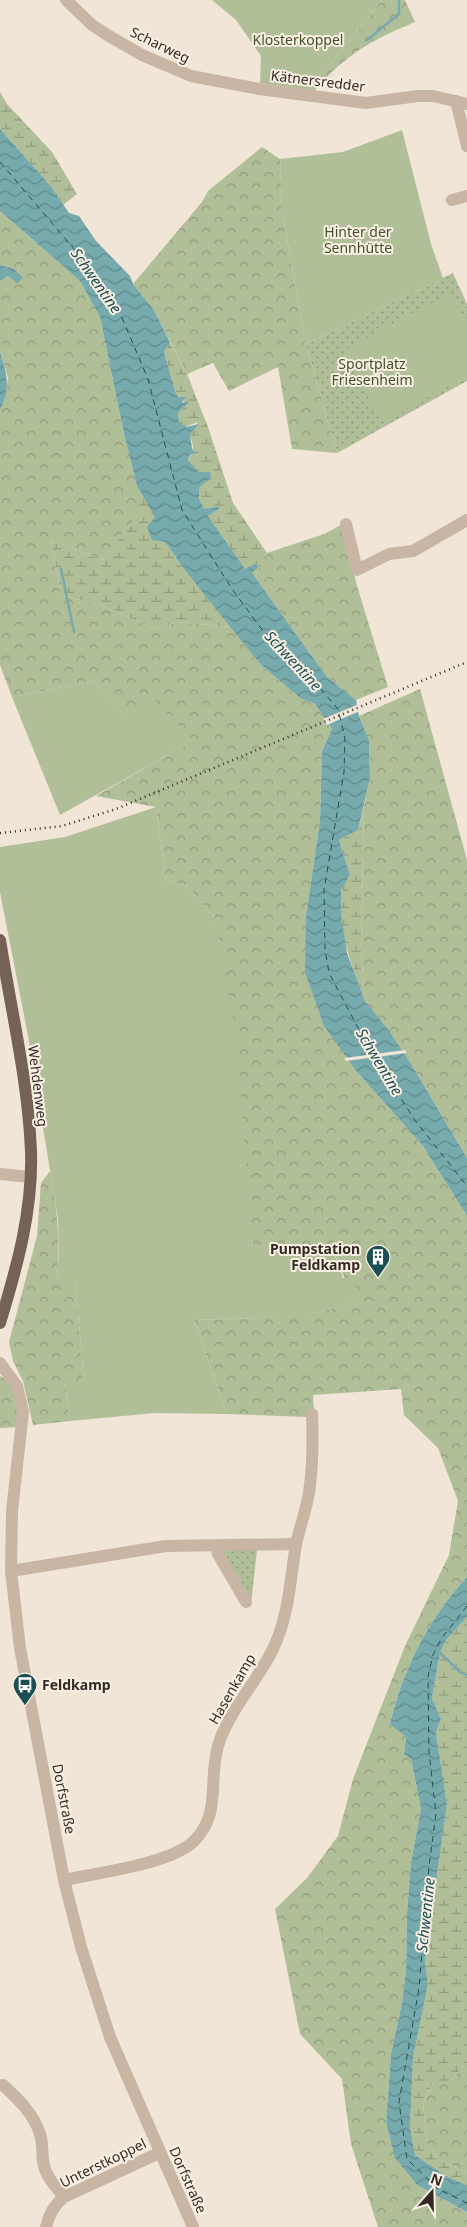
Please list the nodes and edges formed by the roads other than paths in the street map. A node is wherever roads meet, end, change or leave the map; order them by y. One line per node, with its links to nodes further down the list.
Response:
1 (66, 0): 2 (street, Scharweg)
2 (254, 87): 3 (street, Kätnersredder)
3 (462, 103): 4 (street)
4 (467, 146)
5 (467, 196): 6 (street)
6 (452, 200)
7 (467, 520): 8 (street)
8 (346, 524)
9 (0, 940): 11 (main road, Wehdenweg)
10 (0, 1174): 11 (street)
11 (30, 1176): 12 (main road, Wehdenweg)
12 (0, 1323)
13 (0, 1363): 17 (street, Dorfstraße)
14 (312, 1414): 15 (street, Hasenkamp)
15 (296, 1544): 16 (street); 19 (street, Hasenkamp)
16 (216, 1546): 17 (street); 18 (street)
17 (11, 1571): 19 (street, Dorfstraße)
18 (246, 1602)
19 (64, 1880): 21 (street, Dorfstraße)
20 (3, 2085): 22 (street)
21 (159, 2153): 22 (street, Unterstkoppel); 24 (street, Dorfstraße)
22 (64, 2197): 23 (street, Unterstkoppel)
23 (46, 2227)
24 (193, 2227)

